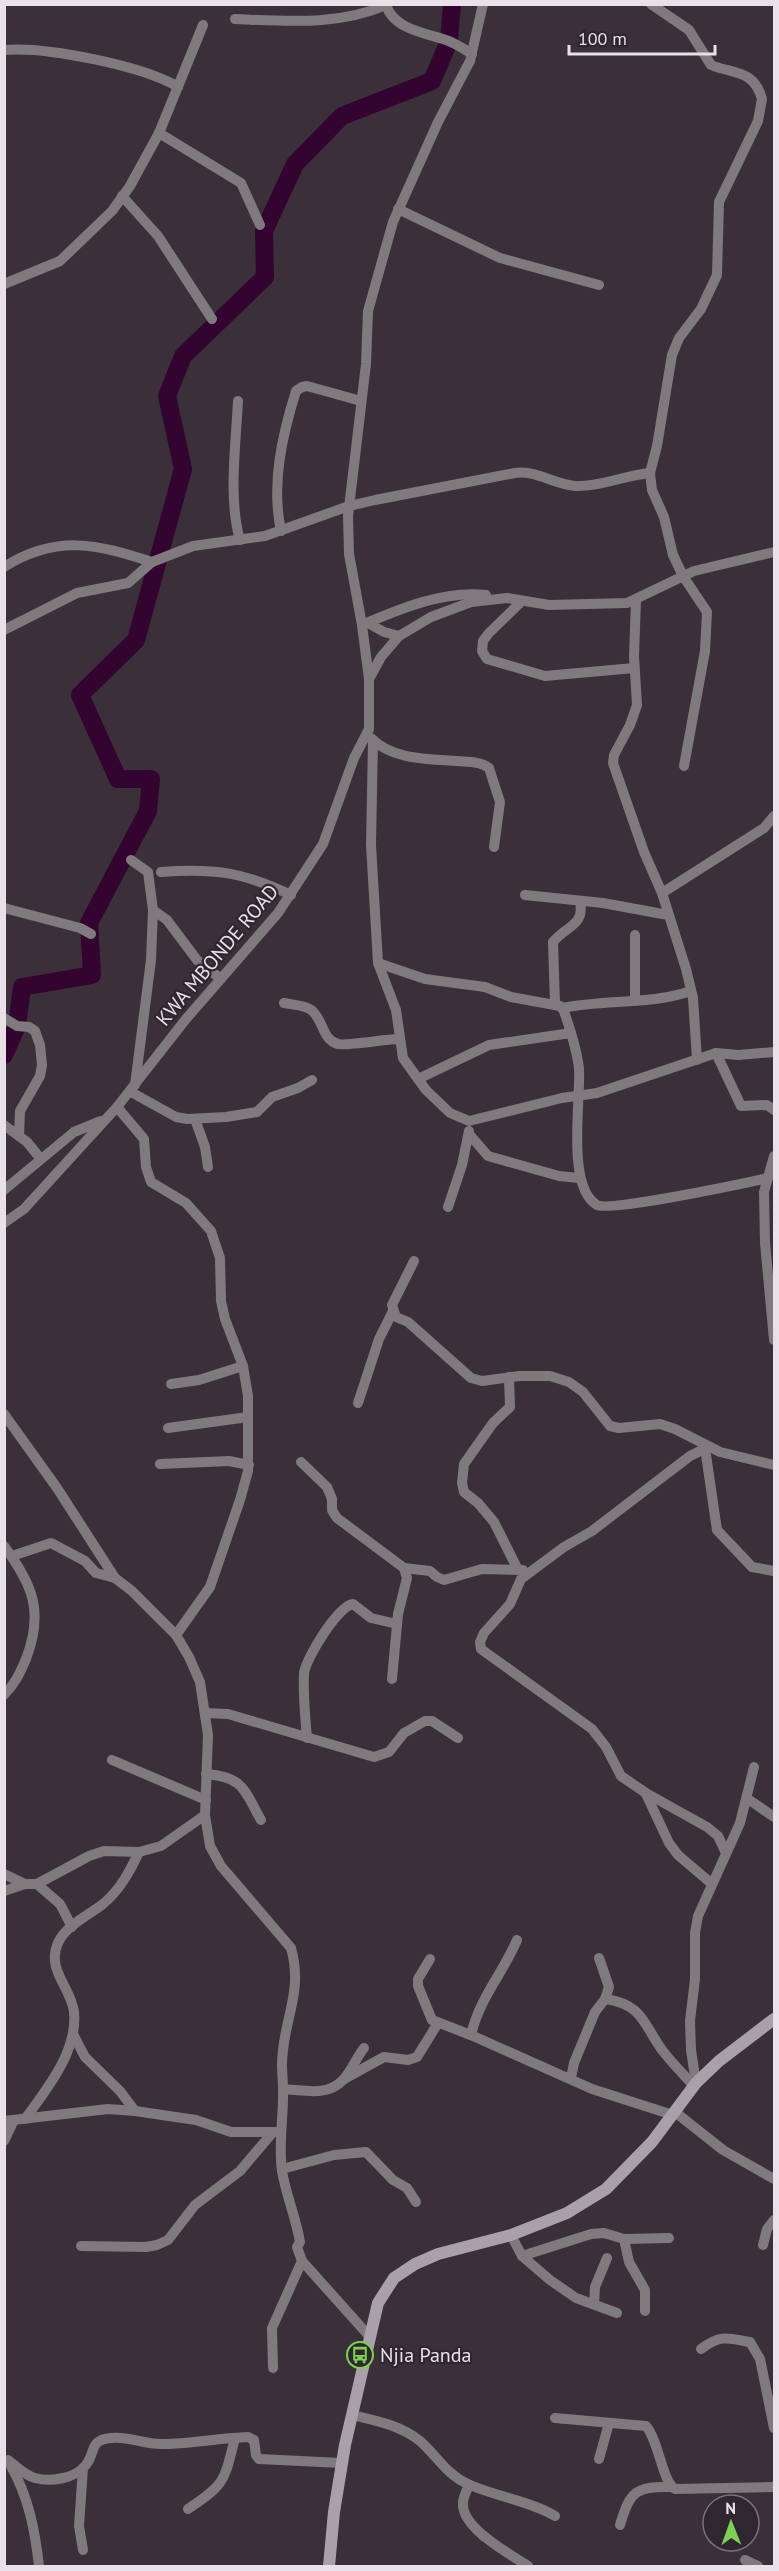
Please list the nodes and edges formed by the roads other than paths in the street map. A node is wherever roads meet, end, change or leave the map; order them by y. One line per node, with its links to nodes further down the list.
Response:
1 (483, 4): 7 (street, KWA MBONDE ROAD)
2 (651, 4): 18 (street)
3 (386, 5): 4 (street); 7 (street)
4 (234, 19)
5 (203, 25): 8 (street)
6 (4, 50): 8 (street)
7 (472, 54): 11 (street, KWA MBONDE ROAD)
8 (178, 87): 9 (street)
9 (159, 133): 10 (street); 12 (street)
10 (122, 196): 13 (street); 15 (street)
11 (398, 209): 14 (street); 17 (street, KWA MBONDE ROAD)
12 (260, 225)
13 (4, 284)
14 (599, 285)
15 (212, 319)
16 (238, 401): 21 (street)
17 (361, 401): 19 (street, KWA MBONDE ROAD); 20 (street)
18 (650, 472): 19 (street); 25 (street)
19 (349, 506): 20 (street); 29 (street, KWA MBONDE ROAD)
20 (280, 531): 21 (street)
21 (240, 540): 23 (street)
22 (774, 552): 25 (street)
23 (152, 562): 24 (street); 30 (street)
24 (4, 567)
25 (683, 576): 27 (street); 35 (street)
26 (507, 598): 28 (street); 29 (street); 31 (street)
27 (636, 600): 28 (street); 32 (street)
28 (522, 601): 32 (street)
29 (365, 624): 31 (street); 33 (street, KWA MBONDE ROAD)
30 (4, 630)
31 (399, 636): 33 (street)
32 (634, 668): 40 (street)
33 (369, 679): 34 (street, KWA MBONDE ROAD)
34 (370, 737): 37 (street); 41 (street, KWA MBONDE ROAD); 49 (street)
35 (684, 766)
36 (773, 819): 40 (street)
37 (494, 847)
38 (131, 860): 45 (street)
39 (161, 872): 41 (street)
40 (662, 892): 46 (street)
41 (291, 895): 50 (street, KWA MBONDE ROAD)
42 (525, 895): 43 (street)
43 (580, 901): 46 (street); 54 (street)
44 (4, 908): 47 (street)
45 (153, 910): 50 (street); 63 (street)
46 (668, 915): 51 (street)
47 (91, 934)
48 (635, 935): 52 (street)
49 (378, 963): 54 (street); 57 (street)
50 (221, 979): 63 (street, KWA MBONDE ROAD)
51 (691, 990): 52 (street); 60 (street)
52 (635, 1000): 54 (street)
53 (284, 1003): 57 (street)
54 (558, 1006): 56 (street)
55 (4, 1018): 72 (street)
56 (571, 1033): 61 (street); 64 (street)
57 (399, 1039): 61 (street)
58 (774, 1052): 59 (street)
59 (716, 1053): 60 (street); 66 (street)
60 (697, 1060): 64 (street)
61 (418, 1079): 69 (street)
62 (312, 1080): 68 (street)
63 (133, 1088): 65 (street, KWA MBONDE ROAD); 68 (street)
64 (580, 1097): 69 (street); 76 (street)
65 (117, 1107): 67 (street, KWA MBONDE ROAD); 84 (street)
66 (774, 1110)
67 (105, 1119): 74 (street); 80 (street, KWA MBONDE ROAD)
68 (195, 1119): 75 (street)
69 (469, 1121): 71 (street)
70 (4, 1125): 72 (street)
71 (469, 1134): 76 (street); 79 (street)
72 (19, 1136): 74 (street)
73 (774, 1156): 77 (street)
74 (40, 1158): 78 (street)
75 (208, 1167)
76 (579, 1178): 77 (street)
77 (768, 1178): 83 (street)
78 (4, 1190)
79 (448, 1207)
80 (4, 1224)
81 (414, 1261): 82 (street)
82 (393, 1311): 85 (street); 87 (street)
83 (774, 1340)
84 (243, 1366): 86 (street); 89 (street)
85 (509, 1377): 91 (street); 100 (street)
86 (171, 1384)
87 (358, 1403)
88 (4, 1414): 102 (street)
89 (248, 1417): 90 (street); 94 (street)
90 (168, 1428)
91 (706, 1448): 95 (street); 99 (street); 101 (street)
92 (301, 1462): 98 (street)
93 (160, 1464): 94 (street)
94 (249, 1465): 104 (street)
95 (774, 1465)
96 (4, 1546): 97 (street)
97 (12, 1556): 102 (street); 106 (street)
98 (404, 1568): 100 (street); 103 (street)
99 (532, 1569): 100 (street); 113 (street)
100 (518, 1570)
101 (774, 1570)
102 (115, 1578): 104 (street)
103 (397, 1624): 105 (street); 108 (street)
104 (176, 1635): 107 (street)
105 (392, 1679)
106 (4, 1695)
107 (205, 1713): 108 (street); 112 (street)
108 (307, 1738): 109 (street)
109 (458, 1738)
110 (112, 1760): 115 (street)
111 (754, 1767): 114 (street)
112 (206, 1774): 115 (street); 118 (street)
113 (646, 1793): 120 (street); 124 (street)
114 (748, 1799): 117 (street); 120 (street)
115 (206, 1800): 116 (street)
116 (205, 1815): 119 (street); 139 (street)
117 (774, 1817)
118 (261, 1820)
119 (139, 1852): 123 (street); 126 (street)
120 (726, 1853): 124 (street)
121 (4, 1874): 122 (street)
122 (25, 1884): 123 (street); 125 (street)
123 (37, 1884): 126 (street)
124 (712, 1884): 138 (street)
125 (4, 1891)
126 (72, 1927): 133 (street)
127 (517, 1940): 134 (street)
128 (599, 1958): 130 (street)
129 (430, 1959): 132 (street)
130 (605, 1999): 136 (street); 138 (street)
131 (774, 2019): 138 (street)
132 (438, 2023): 134 (street); 137 (street)
133 (73, 2034): 140 (street); 142 (street)
134 (471, 2035): 136 (street)
135 (364, 2048): 137 (street)
136 (571, 2078): 141 (street)
137 (344, 2079): 139 (street)
138 (695, 2085): 141 (street)
139 (283, 2089): 143 (street)
140 (135, 2111): 142 (street); 143 (street)
141 (674, 2113): 146 (street); 149 (street)
142 (15, 2120): 144 (street)
143 (276, 2132): 145 (street); 153 (street)
144 (4, 2141)
145 (282, 2169): 147 (street); 156 (street)
146 (771, 2172)
147 (416, 2202)
148 (774, 2220): 152 (street)
149 (511, 2235): 154 (street); 160 (street)
150 (624, 2238): 151 (street); 154 (street); 158 (street)
151 (669, 2238)
152 (763, 2245)
153 (81, 2246)
154 (522, 2256): 157 (street)
155 (607, 2258): 157 (street)
156 (302, 2261): 160 (street); 162 (street)
157 (594, 2304): 159 (street)
158 (645, 2311)
159 (617, 2313)
160 (370, 2337): 163 (street)
161 (701, 2349): 166 (street)
162 (273, 2368)
163 (352, 2415): 170 (street); 172 (street)
164 (555, 2418): 165 (street)
165 (609, 2423): 169 (street); 173 (street)
166 (774, 2428)
167 (235, 2438): 170 (street); 171 (street); 175 (street)
168 (6, 2458): 171 (street); 180 (street)
169 (599, 2459)
170 (342, 2463): 181 (street)
171 (83, 2468): 178 (street)
172 (469, 2485): 176 (street); 182 (street)
173 (671, 2487): 174 (street); 177 (street)
174 (774, 2487)
175 (188, 2509)
176 (555, 2516)
177 (620, 2525)
178 (83, 2550)
179 (745, 2560): 183 (street)
180 (39, 2566)
181 (329, 2566)
182 (528, 2566)
183 (758, 2566)

